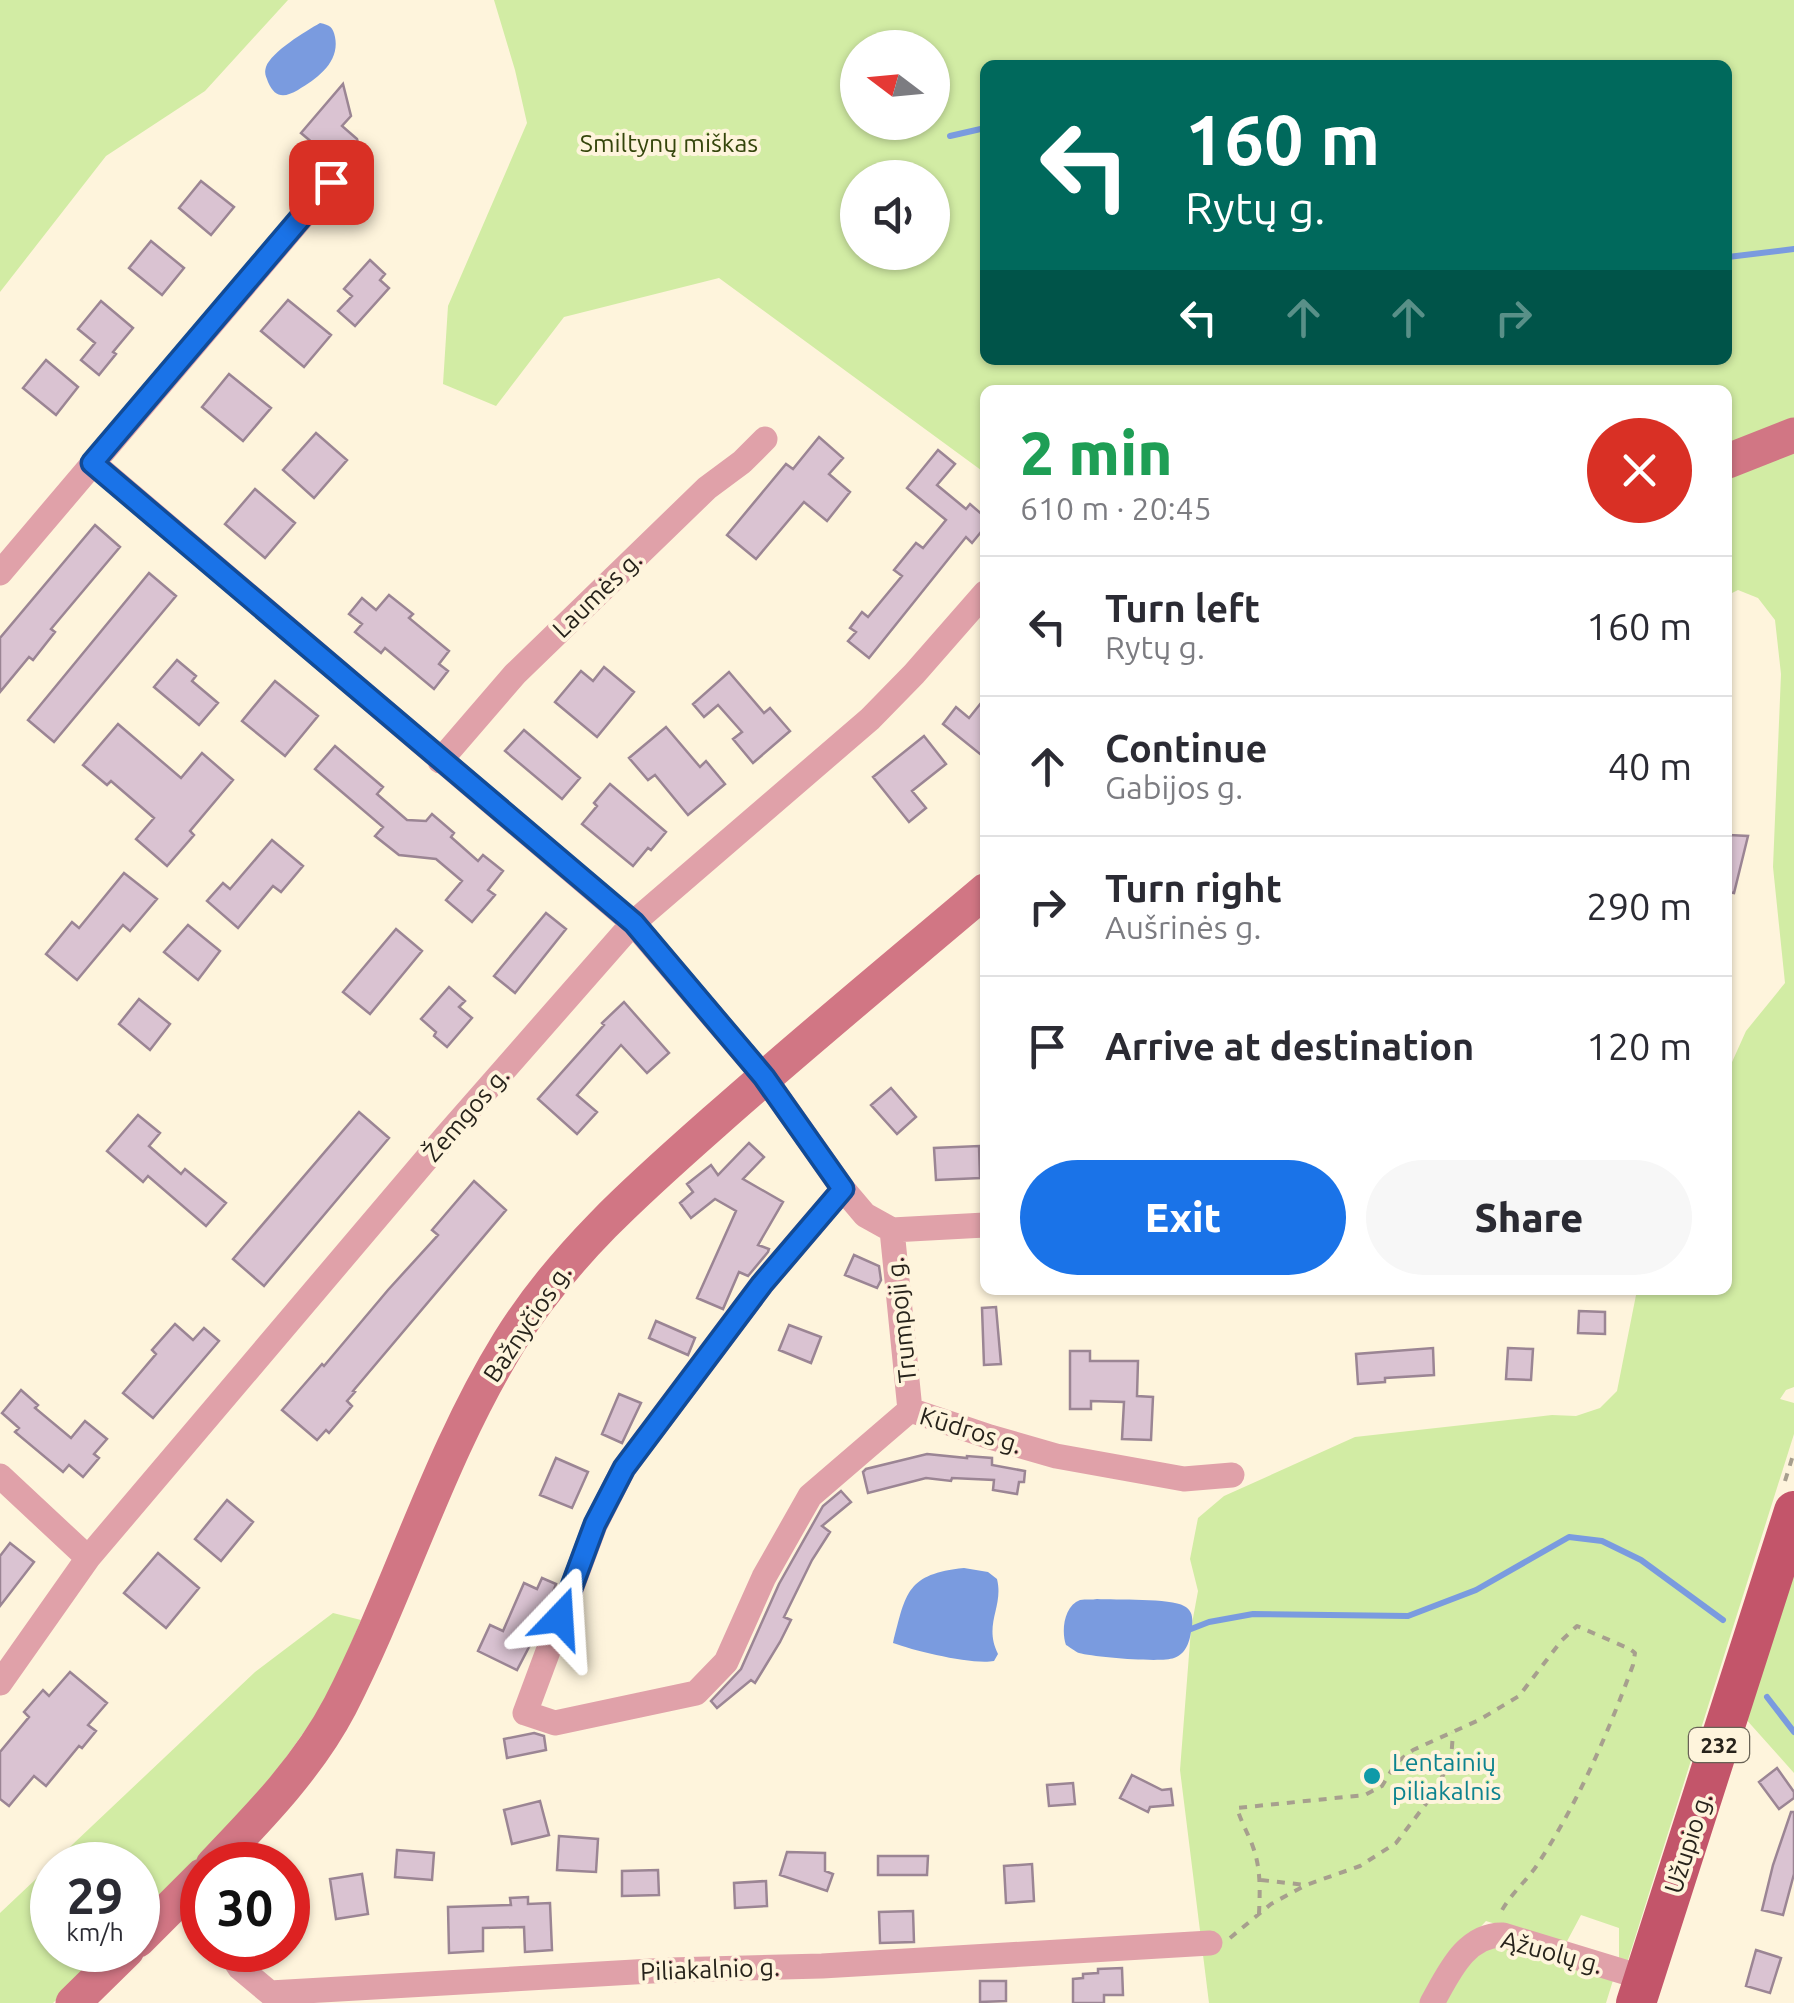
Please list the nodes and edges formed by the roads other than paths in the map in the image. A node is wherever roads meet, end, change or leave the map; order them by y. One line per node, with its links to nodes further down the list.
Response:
1 (331, 182): 5 (street)
2 (1794, 435): 4 (main road)
3 (765, 439): 8 (street, Laumės g.)
4 (1732, 459)
5 (92, 463): 6 (street); 8 (street)
6 (0, 573)
7 (980, 599): 10 (street, Žemgos g.)
8 (440, 761): 10 (street)
9 (980, 895): 11 (main road, Bažnyčios g.)
10 (634, 923): 11 (street); 19 (street, Žemgos g.)
11 (764, 1077): 12 (street); 21 (main road, Bažnyčios g.)
12 (843, 1189): 14 (street); 15 (street, Kūdros g.)
13 (980, 1225): 14 (street)
14 (892, 1230): 15 (street, Trumpoji g.)
15 (910, 1410): 16 (street, Kūdros g.)
16 (1232, 1475)
17 (0, 1476): 19 (street)
18 (1794, 1511): 27 (main road, Užupio g. / 232)
19 (88, 1558): 20 (street, Žemgos g.)
20 (0, 1684)
21 (234, 1842)
22 (180, 1907): 23 (main road)
23 (160, 1923)
24 (1210, 1943): 26 (street, Piliakalnio g.)
25 (105, 1972): 28 (main road)
26 (245, 1972)
27 (1640, 1990): 29 (street, Ąžuolų g.)
28 (73, 2003)
29 (1432, 2003)

